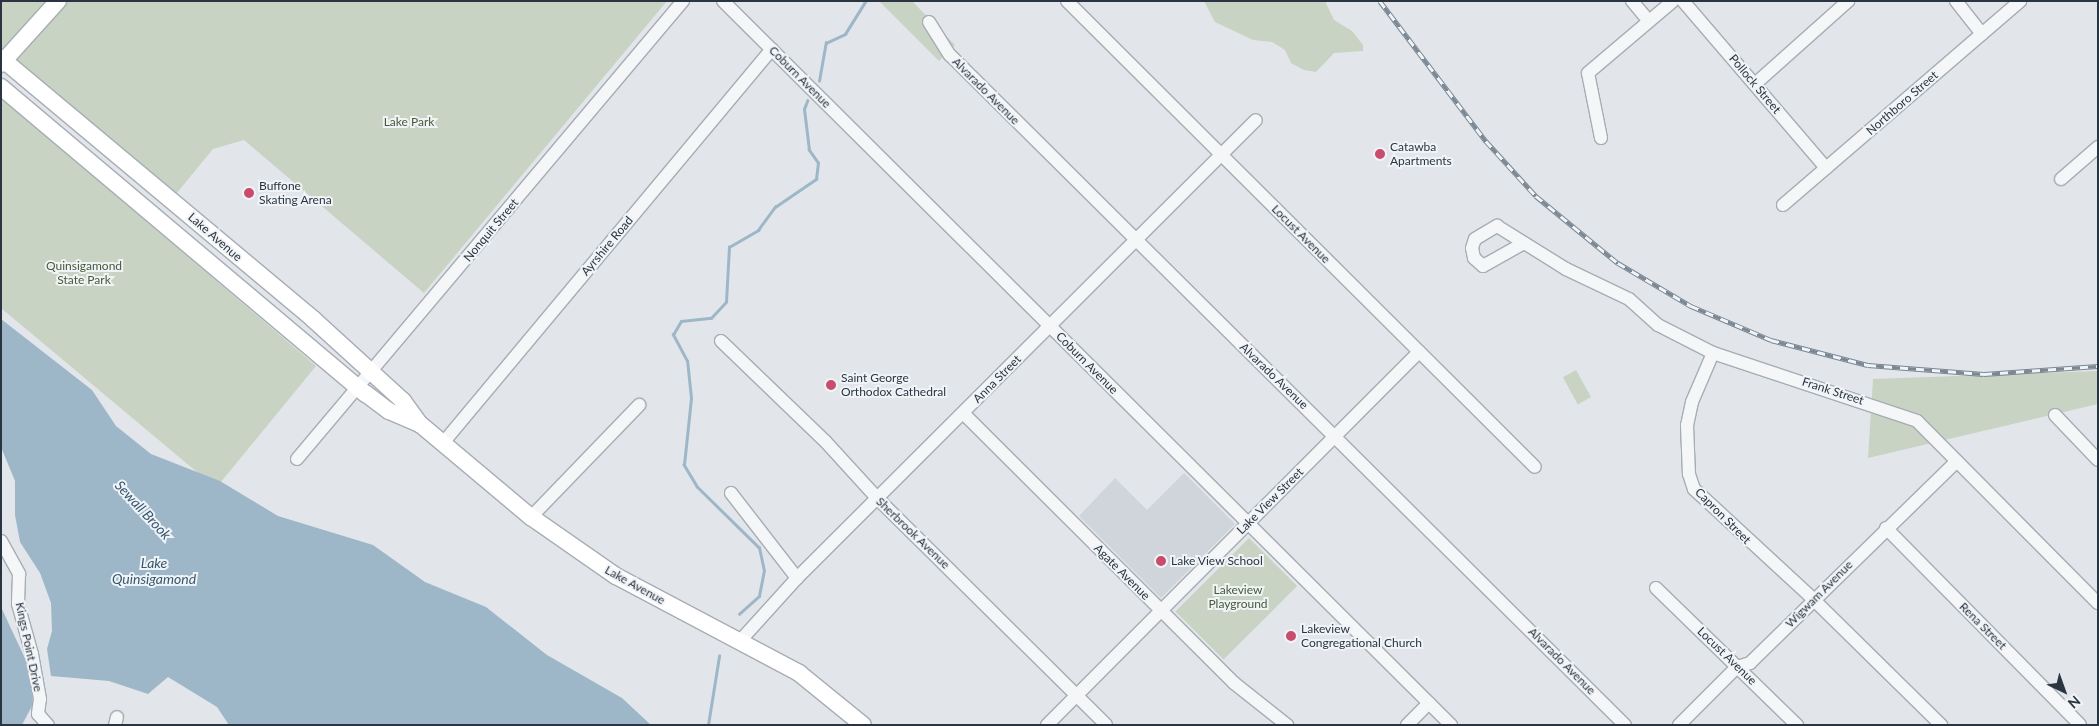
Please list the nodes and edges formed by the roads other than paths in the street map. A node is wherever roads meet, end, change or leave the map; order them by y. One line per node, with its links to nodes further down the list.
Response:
1 (58, 1): 15 (main road)
2 (683, 1): 31 (street, Nonquit Street)
3 (723, 1): 14 (street, Coburn Avenue)
4 (1067, 1): 21 (street, Locust Avenue)
5 (1632, 1): 11 (street)
6 (1673, 1): 11 (street)
7 (1683, 1): 16 (street, Pollock Street)
8 (1848, 1): 16 (street)
9 (1956, 1): 13 (street)
10 (2020, 1): 13 (street, Northboro Street)
11 (1650, 21): 19 (street)
12 (929, 22): 25 (street, Alvarado Avenue)
13 (1982, 34): 22 (street, Northboro Street)
14 (772, 49): 27 (street, Coburn Avenue); 38 (street, Ayrshire Road)
15 (2, 61): 31 (main road, Lake Avenue)
16 (1755, 84): 22 (street, Pollock Street)
17 (1, 87): 32 (main road, Lake Avenue)
18 (1256, 120): 21 (street, Anna Street)
19 (1601, 138)
20 (2098, 147): 23 (street)
21 (1221, 154): 25 (street, Anna Street); 29 (street, Locust Avenue)
22 (1826, 168): 24 (street, Northboro Street)
23 (2061, 180)
24 (1783, 205)
25 (1135, 238): 27 (street, Anna Street); 37 (street, Alvarado Avenue)
26 (1524, 243): 30 (street, Frank Street)
27 (1050, 325): 34 (street, Anna Street); 46 (street, Coburn Avenue)
28 (721, 341): 44 (street, Sherbrook Avenue)
29 (1419, 352): 37 (street, Lake View Street); 42 (street, Locust Avenue)
30 (1713, 353): 41 (street, Frank Street); 51 (street, Capron Street)
31 (371, 372): 32 (street, Nonquit Street); 36 (main road, Lake Avenue)
32 (358, 386): 36 (main road, Lake Avenue); 39 (street, Nonquit Street)
33 (638, 405): 45 (street)
34 (963, 413): 44 (street, Anna Street); 53 (street, Agate Avenue)
35 (2055, 415): 40 (street)
36 (420, 424): 38 (main road, Lake Avenue)
37 (1335, 437): 46 (street, Lake View Street); 65 (street, Alvarado Avenue)
38 (443, 443): 45 (main road, Lake Avenue)
39 (297, 458)
40 (2098, 460)
41 (1957, 461): 47 (street, Wigwam Avenue); 52 (street, Frank Street)
42 (1535, 467)
43 (731, 493): 49 (street)
44 (877, 498): 49 (street, Anna Street); 56 (street, Sherbrook Avenue)
45 (531, 516): 54 (main road, Lake Avenue)
46 (1248, 523): 53 (street, Lake View Street); 57 (street, Coburn Avenue)
47 (1886, 528): 51 (street, Wigwam Avenue); 69 (street, Rena Street)
48 (1, 541): 58 (street, Kings Point Drive)
49 (797, 578): 54 (street, Anna Street)
50 (1656, 588): 55 (street, Locust Avenue)
51 (1813, 599): 55 (street, Wigwam Avenue); 68 (street, Capron Street)
52 (2098, 603)
53 (1160, 610): 56 (street, Lake View Street); 62 (street, Agate Avenue)
54 (740, 640): 59 (main road, Lake Avenue)
55 (1737, 667): 66 (street, Wigwam Avenue); 67 (street, Locust Avenue)
56 (1076, 695): 60 (street); 61 (street, Sherbrook Avenue)
57 (1429, 703): 63 (street); 64 (street, Coburn Avenue)
58 (48, 725)
59 (863, 725)
60 (1047, 725)
61 (1106, 725)
62 (1287, 725)
63 (1407, 725)
64 (1451, 725)
65 (1626, 725)
66 (1679, 725)
67 (1797, 725)
68 (1941, 725)
69 (2080, 725)

